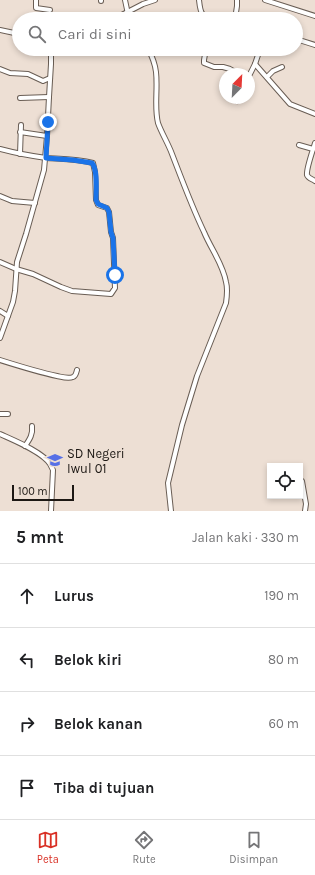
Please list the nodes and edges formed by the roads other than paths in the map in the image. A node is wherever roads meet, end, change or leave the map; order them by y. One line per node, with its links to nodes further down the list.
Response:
1 (36, 0): 7 (street)
2 (125, 0): 8 (street)
3 (155, 0): 8 (street)
4 (198, 0): 9 (street)
5 (237, 0): 10 (street)
6 (265, 0): 11 (street)
7 (50, 10)
8 (127, 12)
9 (201, 12)
10 (236, 12)
11 (302, 12)
12 (303, 12): 13 (street)
13 (315, 16)
14 (0, 30): 15 (street)
15 (12, 33)
16 (303, 41): 17 (street)
17 (315, 45)
18 (52, 56): 28 (street)
19 (152, 56): 58 (street)
20 (205, 56): 24 (street)
21 (258, 56): 22 (street)
22 (256, 64): 25 (street); 27 (street)
23 (282, 67): 27 (street)
24 (226, 68)
25 (254, 68)
26 (0, 69): 28 (street)
27 (266, 76): 31 (street)
28 (50, 78): 29 (street)
29 (49, 97): 30 (street); 34 (street)
30 (20, 98)
31 (315, 114)
32 (21, 125): 33 (street)
33 (20, 132): 34 (street); 39 (street)
34 (47, 136): 40 (street)
35 (315, 143): 38 (street)
36 (299, 145): 38 (street)
37 (0, 149): 39 (street)
38 (313, 149): 41 (street)
39 (20, 154): 40 (street)
40 (46, 158): 43 (street); 45 (street)
41 (315, 180)
42 (0, 196): 43 (street)
43 (35, 204): 45 (street)
44 (0, 262): 45 (street)
45 (16, 269): 47 (street)
46 (0, 311): 47 (street)
47 (8, 316): 48 (street)
48 (0, 338)
49 (0, 360): 50 (street)
50 (77, 370)
51 (0, 414): 52 (street)
52 (8, 414)
53 (32, 426): 55 (street)
54 (0, 434): 55 (street)
55 (25, 446): 57 (street)
56 (303, 487): 59 (street)
57 (51, 511)
58 (171, 511)
59 (304, 511)

